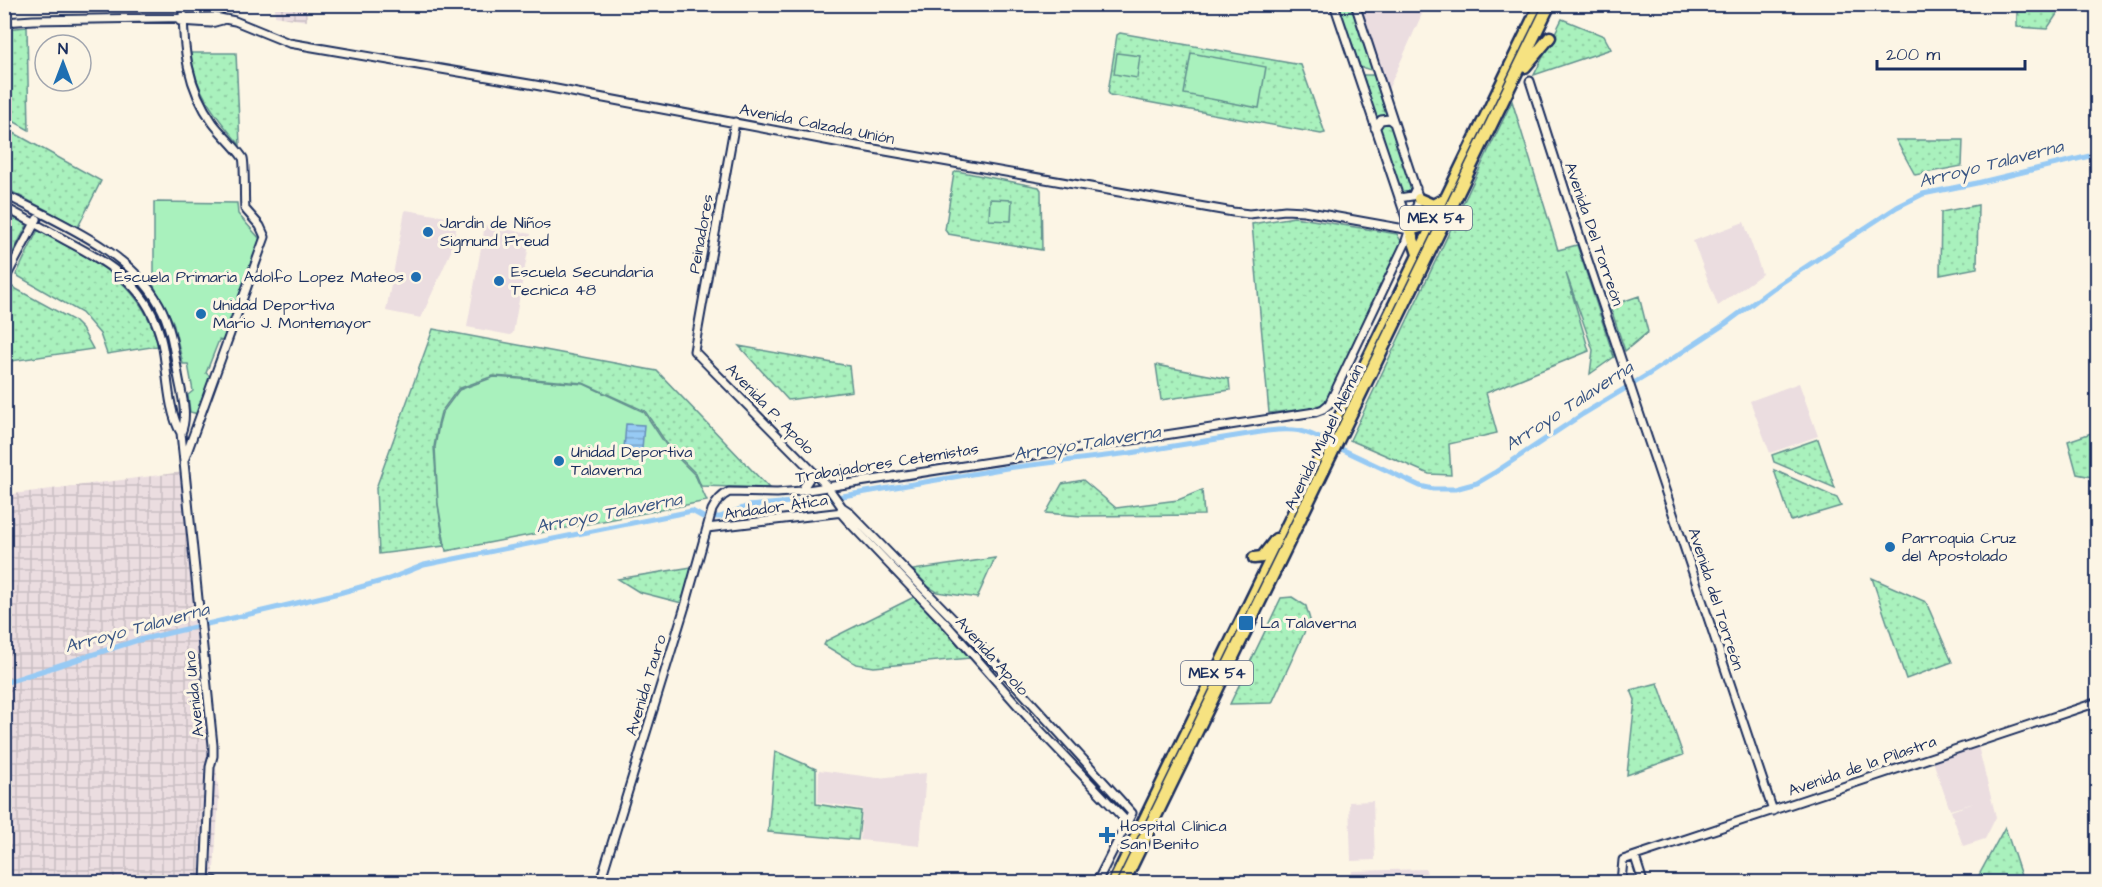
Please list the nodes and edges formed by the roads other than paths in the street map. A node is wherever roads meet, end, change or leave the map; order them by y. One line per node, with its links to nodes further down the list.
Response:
1 (183, 4): 6 (street)
2 (1334, 4): 13 (street)
3 (1354, 4): 12 (street)
4 (1540, 4): 17 (highway, Avenida Miguel Alemán / MEX 54)
5 (1550, 4): 9 (highway, Avenida Miguel Alemán / MEX 54)
6 (183, 19): 7 (street, Avenida Calzada Unión); 11 (street, Avenida Calzada Unión); 30 (street, Avenida Uno)
7 (4, 22)
8 (1550, 37): 9 (highway)
9 (1513, 81): 32 (highway, Avenida Miguel Alemán / MEX 54)
10 (1530, 81): 28 (street, Avenida Del Torreón)
11 (735, 122): 22 (street, Avenida Calzada Unión); 27 (street, Peinadores)
12 (1394, 123): 13 (street); 15 (street)
13 (1375, 128): 16 (street)
14 (4, 194): 19 (street)
15 (1418, 194): 16 (street); 17 (highway); 22 (street, Trabajadores Cetemistas)
16 (1399, 198): 22 (street)
17 (1446, 198): 21 (highway, Avenida Miguel Alemán / MEX 54)
18 (4, 207): 20 (street)
19 (40, 213): 20 (street); 25 (street)
20 (35, 223): 24 (street); 26 (street)
21 (1434, 223): 22 (highway); 23 (highway, Avenida Miguel Alemán / MEX 54)
22 (1410, 230): 23 (highway); 36 (street, Trabajadores Cetemistas)
23 (1418, 254): 32 (highway, Avenida Miguel Alemán / MEX 54)
24 (4, 281)
25 (172, 338): 26 (street); 29 (street)
26 (162, 340): 31 (street)
27 (694, 351): 35 (street, Avenida P. Apolo)
28 (1634, 396): 44 (street, Avenida del Torreón)
29 (185, 416): 30 (street); 31 (street)
30 (201, 418): 33 (street, Avenida Uno)
31 (181, 433): 33 (street)
32 (1337, 434): 34 (highway, Avenida Miguel Alemán / MEX 54)
33 (184, 464): 47 (street, Avenida Uno)
34 (1322, 464): 41 (highway, Avenida Miguel Alemán / MEX 54); 52 (highway, Avenida Miguel Alemán / MEX 54)
35 (808, 467): 36 (street, Avenida P. Apolo); 37 (street)
36 (830, 489): 37 (street, Trabajadores Cetemistas); 39 (street, Avenida Apolo)
37 (801, 491): 38 (street, Trabajadores Cetemistas)
38 (721, 497): 40 (street, Avenida Tauro)
39 (842, 508): 40 (street, Andador Ática); 45 (street, Avenida Apolo); 45 (street, Avenida Apolo)
40 (712, 526): 49 (street, Avenida Tauro)
41 (1285, 531): 42 (highway); 51 (highway, Avenida Miguel Alemán / MEX 54)
42 (1254, 558)
43 (2097, 702): 44 (street, Avenida de la Pilastra)
44 (1773, 811): 46 (street, Avenida de la Pilastra)
45 (1127, 822): 50 (street)
46 (1635, 857): 53 (street, Avenida de la Pilastra); 54 (street)
47 (205, 879): 48 (street)
48 (211, 882)
49 (600, 882)
50 (1097, 882)
51 (1114, 882)
52 (1124, 882)
53 (1621, 882)
54 (1643, 882)

